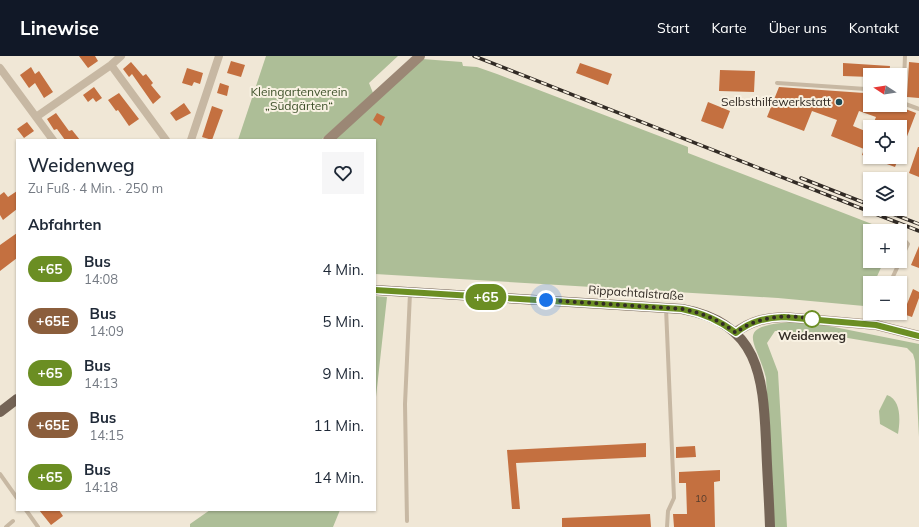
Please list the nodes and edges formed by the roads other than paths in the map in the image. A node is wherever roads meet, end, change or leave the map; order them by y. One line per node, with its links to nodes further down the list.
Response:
1 (121, 56): 5 (street)
2 (219, 56): 15 (street)
3 (420, 56): 16 (street)
4 (905, 56): 7 (lane)
5 (111, 65): 12 (street); 14 (street)
6 (0, 68): 12 (street)
7 (905, 68)
8 (777, 83): 9 (lane)
9 (863, 89)
10 (907, 105): 11 (lane)
11 (919, 109)
12 (36, 117): 13 (street)
13 (52, 139)
14 (165, 139)
15 (191, 139)
16 (329, 139)
17 (376, 290): 18 (main road, Rippachtalstraße)
18 (410, 292): 19 (main road, Rippachtalstraße); 29 (lane)
19 (666, 307): 22 (main road, Rippachtalstraße); 33 (lane)
20 (877, 320): 21 (lane)
21 (876, 325): 22 (street); 23 (street)
22 (736, 333): 34 (main road, Rippachtalstraße)
23 (919, 336)
24 (16, 400): 25 (main road)
25 (0, 412)
26 (0, 474): 27 (lane)
27 (16, 497)
28 (27, 511): 32 (lane)
29 (407, 521)
30 (13, 522): 31 (lane)
31 (6, 527)
32 (38, 527)
33 (667, 527)
34 (770, 527)

